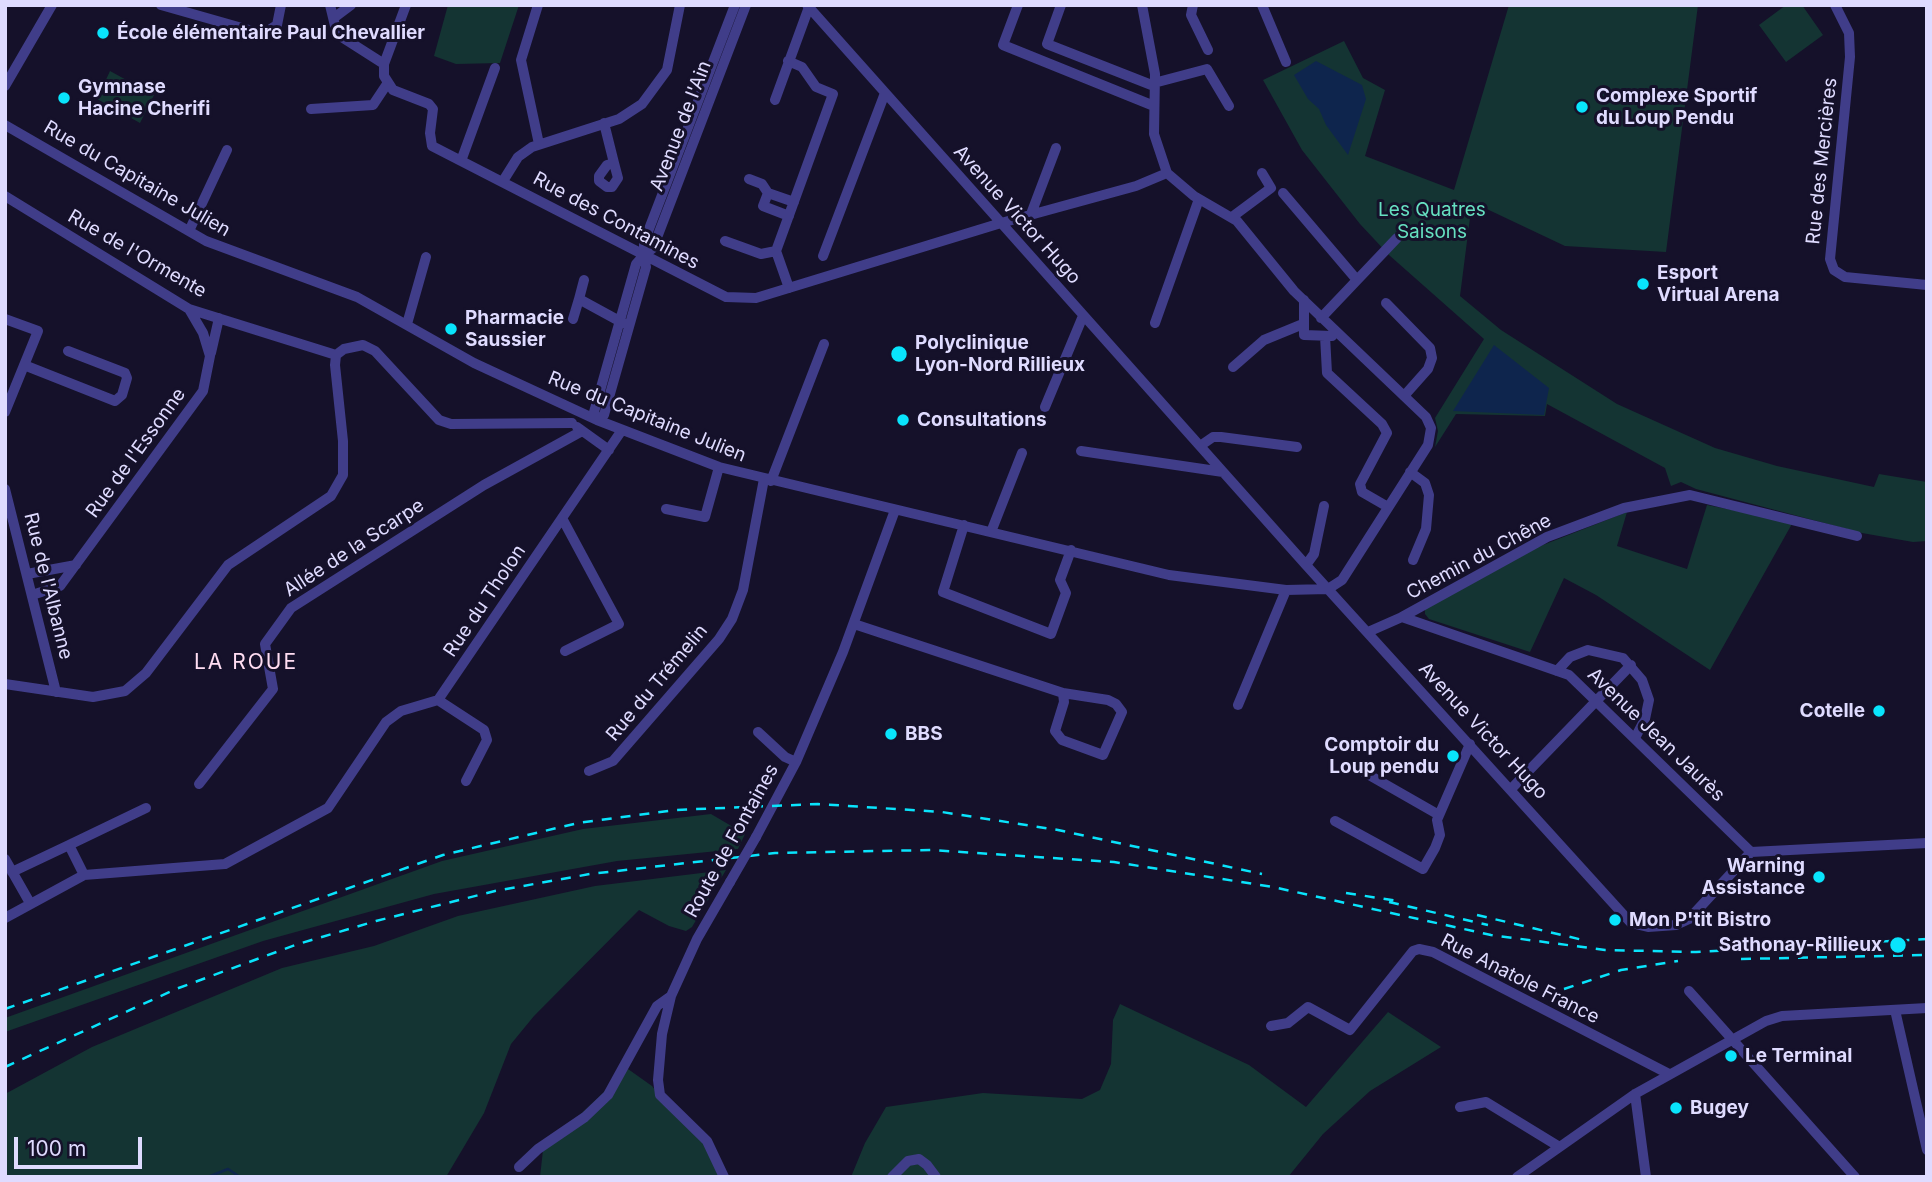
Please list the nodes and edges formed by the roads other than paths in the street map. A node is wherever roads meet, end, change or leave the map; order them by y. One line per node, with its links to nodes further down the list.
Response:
1 (52, 5): 29 (street)
2 (162, 5): 3 (street)
3 (281, 5)
4 (330, 5): 19 (street)
5 (351, 5): 19 (street)
6 (406, 5): 25 (street)
7 (538, 5): 37 (street)
8 (680, 5): 35 (street)
9 (727, 5): 17 (street)
10 (746, 5): 59 (street, Avenue de l'Ain)
11 (1018, 5): 22 (street)
12 (1061, 5): 20 (street)
13 (1142, 5): 28 (street)
14 (1193, 5): 21 (street)
15 (1262, 5): 24 (street)
16 (1835, 5): 64 (street, Rue des Mercières)
17 (735, 6): 59 (street, Avenue de l'Ain)
18 (808, 6): 23 (street, Avenue Victor Hugo); 30 (street, Avenue Victor Hugo)
19 (335, 18): 25 (street)
20 (1047, 44): 22 (street); 28 (street)
21 (1208, 50)
22 (1040, 60): 32 (street)
23 (788, 61): 31 (street, Avenue Victor Hugo); 50 (street)
24 (1286, 62)
25 (384, 64): 27 (street)
26 (495, 68): 40 (street)
27 (387, 84): 34 (street); 40 (street, Rue des Contamines)
28 (1154, 85): 32 (street); 33 (street)
29 (5, 86)
30 (885, 93): 54 (street, Avenue Victor Hugo); 60 (street)
31 (775, 100)
32 (1154, 106): 42 (street)
33 (1229, 106)
34 (311, 109)
35 (604, 123): 37 (street); 41 (street)
36 (5, 125): 55 (street, Rue du Capitaine Julien)
37 (539, 144): 45 (street)
38 (1056, 148): 51 (street)
39 (227, 149): 55 (street)
40 (461, 161): 45 (street, Rue des Contamines)
41 (614, 163)
42 (1167, 173): 49 (street); 51 (street, Rue des Contamines)
43 (1262, 173): 53 (street)
44 (748, 179): 46 (street)
45 (503, 181): 59 (street, Rue des Contamines)
46 (768, 193): 50 (street); 52 (street)
47 (1283, 193): 63 (street)
48 (5, 196): 69 (street, Rue de l'Ormente)
49 (1199, 199): 53 (street); 75 (street)
50 (794, 202): 52 (street)
51 (1031, 214): 54 (street, Rue des Contamines)
52 (789, 216): 58 (street)
53 (1232, 217): 67 (street)
54 (1001, 223): 65 (street, Rue des Contamines); 70 (street, Avenue Victor Hugo)
55 (190, 231): 76 (street, Rue du Capitaine Julien)
56 (1397, 238): 63 (street)
57 (725, 241): 58 (street, Rue des Contamines)
58 (776, 251): 65 (street)
59 (645, 256): 65 (street, Rue des Contamines); 77 (street, Avenue de l'Ain)
60 (823, 256)
61 (426, 257): 76 (street)
62 (584, 280): 66 (street)
63 (1357, 280): 73 (street)
64 (1927, 285)
65 (789, 288)
66 (579, 299): 74 (street); 77 (street)
67 (1304, 300): 73 (street); 78 (street)
68 (1387, 303): 88 (street)
69 (189, 309): 72 (street, Rue de l'Ormente); 84 (street)
70 (1083, 316): 89 (street); 96 (street, Avenue Victor Hugo)
71 (5, 318): 85 (street)
72 (219, 318): 83 (street, Rue de l'Ormente); 84 (street, Rue de l'Essonne)
73 (1321, 318): 79 (street)
74 (573, 319)
75 (1155, 323)
76 (407, 324): 90 (street, Rue du Capitaine Julien)
77 (624, 324): 92 (street, Avenue de l'Ain)
78 (1303, 324): 80 (street); 86 (street)
79 (1340, 335): 80 (street); 88 (street)
80 (1325, 336): 107 (street)
81 (824, 344): 104 (street, Rue du Trémelin)
82 (68, 351): 85 (street)
83 (336, 355): 93 (street); 129 (street)
84 (210, 356): 116 (street, Rue de l'Essonne)
85 (24, 365): 87 (street)
86 (1233, 367)
87 (9, 393): 91 (street)
88 (1404, 396): 103 (street)
89 (1045, 407)
90 (573, 409): 92 (street, Rue du Capitaine Julien); 93 (street)
91 (5, 412)
92 (597, 420): 94 (street, Rue du Capitaine Julien)
93 (572, 423): 95 (street)
94 (622, 430): 98 (street, Rue du Tholon); 101 (street, Rue du Capitaine Julien)
95 (582, 431): 98 (street); 141 (street, Allée de la Scarpe)
96 (1200, 446): 97 (street); 102 (street, Avenue Victor Hugo)
97 (1297, 447)
98 (609, 450): 110 (street, Rue du Tholon)
99 (1081, 451): 102 (street)
100 (1022, 453): 112 (street)
101 (719, 467): 104 (street, Rue du Capitaine Julien); 108 (street)
102 (1223, 472): 117 (street, Avenue Victor Hugo)
103 (1410, 472): 107 (street); 115 (street)
104 (768, 480): 109 (street, Rue du Capitaine Julien); 138 (street, Rue du Trémelin)
105 (5, 489): 118 (street, Rue de l'Albanne)
106 (1324, 506): 117 (street)
107 (1388, 507): 119 (street)
108 (666, 509)
109 (894, 510): 111 (street, Rue du Capitaine Julien); 123 (street, Route de Fontaines)
110 (562, 518): 125 (street); 131 (street, Rue du Tholon)
111 (964, 525): 112 (street, Rue du Capitaine Julien); 114 (street)
112 (991, 532): 114 (street, Rue du Capitaine Julien)
113 (1857, 536): 122 (street, Chemin du Chêne)
114 (1071, 550): 120 (street, Rue du Capitaine Julien)
115 (1413, 560)
116 (76, 565): 118 (street); 121 (street, Rue de l'Essonne)
117 (1306, 565): 119 (street, Avenue Victor Hugo)
118 (27, 574): 121 (street, Rue de l'Albanne)
119 (1328, 589): 120 (street, Rue du Capitaine Julien); 124 (street, Avenue Victor Hugo)
120 (1286, 590): 133 (street)
121 (33, 595): 129 (street, Rue de l'Albanne)
122 (1402, 617): 124 (street); 127 (street, Avenue Jean Jaurès)
123 (854, 624): 130 (street); 137 (street, Route de Fontaines)
124 (1368, 632): 136 (street, Avenue Victor Hugo)
125 (565, 651)
126 (1631, 665): 127 (street); 132 (street); 135 (street)
127 (1557, 671): 132 (street, Avenue Jean Jaurès)
128 (5, 684): 129 (street)
129 (56, 692)
130 (1063, 693): 130 (street)
131 (438, 700): 140 (street); 151 (street)
132 (1596, 700): 135 (street, Avenue Jean Jaurès); 142 (street)
133 (1238, 705)
134 (758, 732): 137 (street)
135 (1635, 738): 148 (street, Avenue Jean Jaurès)
136 (1470, 744): 142 (street, Avenue Victor Hugo); 144 (street)
137 (796, 762): 155 (street, Route de Fontaines, bridge)
138 (589, 771)
139 (1362, 771): 144 (street)
140 (466, 781)
141 (199, 784)
142 (1511, 788): 148 (street, Avenue Victor Hugo)
143 (146, 808): 147 (street)
144 (1439, 815): 145 (street)
145 (1335, 821)
146 (1927, 843): 148 (street)
147 (69, 845): 150 (street); 151 (street)
148 (1751, 852)
149 (5, 859): 150 (street)
150 (12, 872): 152 (street)
151 (84, 876): 152 (street)
152 (30, 903): 153 (street)
153 (5, 918)
154 (1689, 991): 159 (street)
155 (671, 996): 165 (street); 166 (street, Route de Fontaines)
156 (1927, 1008): 157 (street)
157 (1895, 1010): 159 (street); 164 (street)
158 (1271, 1026): 160 (street, Rue Anatole France)
159 (1734, 1038): 160 (street); 171 (street)
160 (1669, 1074): 161 (street)
161 (1634, 1094): 163 (street); 170 (street)
162 (1460, 1107): 163 (street)
163 (1558, 1146): 169 (street)
164 (1927, 1150)
165 (519, 1167)
166 (724, 1177)
167 (892, 1177): 168 (street)
168 (936, 1177)
169 (1517, 1177)
170 (1646, 1177)
171 (1855, 1177)

